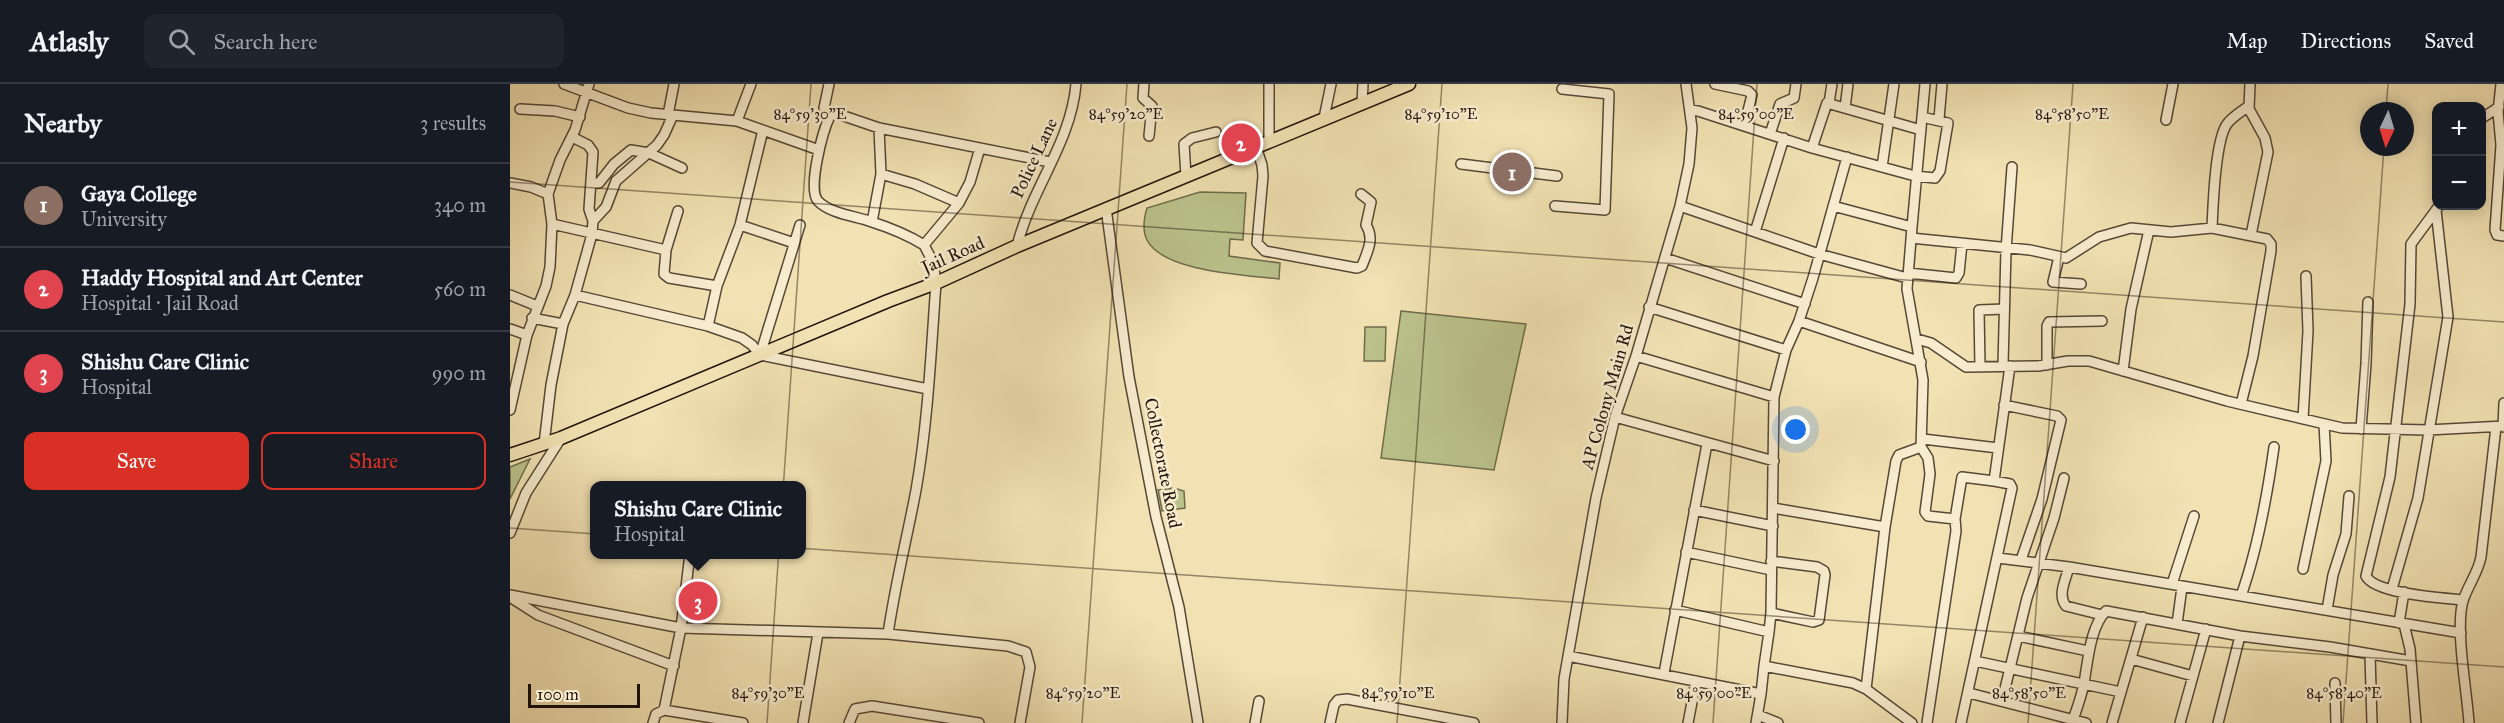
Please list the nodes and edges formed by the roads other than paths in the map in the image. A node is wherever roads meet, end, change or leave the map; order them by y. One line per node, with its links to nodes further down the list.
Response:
1 (564, 84): 23 (street)
2 (674, 84): 33 (street)
3 (751, 84): 40 (street)
4 (830, 84): 32 (street)
5 (1076, 84): 58 (street, Police Lane)
6 (1144, 84): 48 (street)
7 (1269, 84): 51 (street)
8 (1331, 84): 37 (street)
9 (1363, 84): 25 (street)
10 (1409, 84): 25 (main road, Jail Road)
11 (1686, 84): 31 (street, AP Colony Main Rd)
12 (1715, 84): 22 (street)
13 (1796, 84): 47 (street)
14 (1832, 84): 26 (street)
15 (1848, 84): 29 (street)
16 (1894, 84): 41 (street)
17 (1925, 84): 36 (street)
18 (1942, 84): 38 (street)
19 (2173, 84): 39 (street)
20 (2250, 84): 27 (street)
21 (2501, 84): 28 (street)
22 (1728, 85): 42 (street)
23 (588, 89): 33 (street); 35 (street)
24 (1562, 89): 72 (street)
25 (1362, 103): 37 (main road, Jail Road)
26 (1829, 104): 29 (street); 53 (street)
27 (2249, 106): 85 (street); 89 (street)
28 (2499, 107): 34 (street); 90 (street)
29 (1845, 108): 41 (street)
30 (520, 109): 35 (street)
31 (1690, 110): 42 (street); 73 (street, AP Colony Main Rd)
32 (833, 114): 43 (street); 55 (street)
33 (670, 115): 40 (street); 56 (street)
34 (2486, 115)
35 (580, 117): 49 (street)
36 (1922, 117): 38 (street); 45 (street)
37 (1324, 118): 51 (main road, Jail Road)
38 (1939, 119): 66 (street)
39 (2166, 120)
40 (736, 121): 44 (street)
41 (1887, 121): 45 (street); 60 (street)
42 (1744, 126): 47 (street)
43 (879, 128): 54 (street); 63 (street)
44 (763, 130): 55 (street); 82 (street)
45 (1921, 130): 66 (street)
46 (1216, 132): 64 (street)
47 (1770, 134): 50 (street)
48 (1149, 136)
49 (572, 137): 68 (street); 70 (street)
50 (1784, 138): 53 (street); 87 (street)
51 (1269, 143): 52 (main road, Jail Road)
52 (1256, 147): 64 (main road, Jail Road); 69 (street)
53 (1812, 147): 57 (street)
54 (980, 148): 58 (street); 71 (street)
55 (819, 150): 80 (street)
56 (649, 153): 61 (street); 68 (street); 79 (street)
57 (1847, 157): 60 (street); 74 (street)
58 (1050, 162): 95 (street, Police Lane)
59 (1461, 164): 65 (street)
60 (1882, 167): 66 (street)
61 (682, 168)
62 (2012, 168): 97 (street)
63 (881, 174): 71 (street); 80 (street)
64 (1186, 176): 75 (main road, Jail Road)
65 (1557, 176)
66 (1916, 176): 84 (street)
67 (510, 183): 70 (street)
68 (591, 183): 79 (street)
69 (1361, 194)
70 (548, 195): 81 (street)
71 (960, 203): 94 (street)
72 (1555, 206)
73 (1680, 206): 87 (street); 100 (street, AP Colony Main Rd)
74 (1833, 206): 84 (street); 98 (street)
75 (1106, 208): 95 (main road, Jail Road); 219 (street, Collectorate Road)
76 (2436, 210): 140 (street)
77 (2438, 210): 141 (street)
78 (678, 211): 96 (street)
79 (593, 221): 88 (street)
80 (872, 222): 94 (street)
81 (552, 224): 88 (street); 110 (street)
82 (740, 225): 92 (street); 105 (street)
83 (800, 225): 92 (street)
84 (1912, 227): 91 (street)
85 (2212, 228): 86 (street); 89 (street)
86 (2149, 230): 99 (street); 128 (street)
87 (1755, 232): 98 (street)
88 (592, 234): 96 (street); 107 (street)
89 (2251, 235): 132 (street)
90 (2504, 236)
91 (1911, 238): 93 (street); 101 (street)
92 (794, 243): 122 (street)
93 (1962, 244): 97 (street); 101 (street)
94 (924, 245): 103 (street)
95 (1017, 246): 103 (main road, Jail Road)
96 (666, 250): 105 (street)
97 (2006, 250): 99 (street); 112 (street)
98 (1819, 254): 101 (street); 109 (street)
99 (2058, 257): 104 (street)
100 (1665, 258): 109 (street); 111 (street, AP Colony Main Rd)
101 (1908, 276): 120 (street)
102 (2306, 276): 136 (street)
103 (936, 283): 122 (main road, Jail Road); 129 (street)
104 (2081, 284)
105 (717, 286): 117 (street)
106 (510, 295): 110 (street)
107 (575, 296): 116 (street); 117 (street)
108 (2368, 302): 139 (street)
109 (1804, 304): 114 (street)
110 (537, 306): 113 (street)
111 (1649, 307): 121 (street); 123 (street, AP Colony Main Rd)
112 (2004, 309): 125 (street); 127 (street)
113 (532, 318): 116 (street); 119 (street)
114 (1799, 321): 121 (street); 124 (street)
115 (2102, 321): 126 (street)
116 (563, 324): 144 (street)
117 (708, 326): 122 (street)
118 (510, 329): 119 (street)
119 (527, 335): 134 (street)
120 (1917, 339): 124 (street); 127 (street)
121 (1786, 350): 130 (street)
122 (760, 355): 129 (street); 142 (main road, Jail Road)
123 (1636, 356): 130 (street); 135 (street, AP Colony Main Rd)
124 (1921, 362): 143 (street)
125 (2006, 365): 126 (street); 127 (street); 133 (street)
126 (2047, 365): 128 (street)
127 (1980, 367)
128 (2123, 370): 132 (street)
129 (928, 389): 186 (street)
130 (1774, 397): 149 (street)
131 (2504, 403): 138 (street)
132 (2241, 404): 136 (street)
133 (2004, 405): 147 (street); 163 (street)
134 (510, 410)
135 (1615, 417): 145 (street); 191 (street, AP Colony Main Rd)
136 (2303, 419): 137 (street)
137 (2324, 424): 139 (street); 167 (street)
138 (2501, 427): 141 (street); 173 (street)
139 (2361, 429): 140 (street)
140 (2395, 429): 141 (street); 169 (street)
141 (2427, 430): 169 (street)
142 (561, 438): 144 (main road, Jail Road); 159 (street)
143 (1922, 443): 147 (street); 156 (street); 158 (street)
144 (544, 444): 148 (main road, Jail Road)
145 (1707, 444): 149 (street); 154 (street)
146 (2274, 447): 172 (street)
147 (1998, 448): 151 (street)
148 (510, 455)
149 (1774, 461): 153 (street)
150 (2064, 478): 164 (street)
151 (1994, 481): 156 (street); 161 (street)
152 (2349, 496): 175 (street)
153 (1773, 508): 157 (street); 158 (street)
154 (1694, 510): 157 (street); 160 (street)
155 (2194, 516): 168 (street)
156 (1955, 519): 227 (street)
157 (1773, 526): 165 (street)
158 (1885, 527): 203 (street)
159 (510, 533)
160 (1686, 552): 165 (street); 174 (street)
161 (1998, 558): 163 (street); 194 (street)
162 (690, 559): 181 (street)
163 (2021, 560): 164 (street)
164 (2037, 563): 166 (street); 187 (street)
165 (1771, 566): 176 (street); 176 (street)
166 (2069, 567): 168 (street); 177 (street)
167 (2303, 569)
168 (2177, 585): 172 (street); 180 (street)
169 (2392, 589): 170 (street)
170 (2404, 592): 173 (street); 179 (street)
171 (510, 596): 181 (street); 195 (street)
172 (2241, 596): 175 (street)
173 (2463, 600): 185 (street)
174 (1675, 610): 183 (street); 198 (street)
175 (2327, 610): 179 (street)
176 (1771, 613): 183 (street)
177 (2102, 615): 178 (street); 189 (street)
178 (2143, 617): 180 (street); 192 (street)
179 (2402, 623): 185 (street); 193 (street)
180 (2177, 624): 182 (street)
181 (681, 628): 184 (street); 195 (street)
182 (2206, 629): 188 (street); 199 (street)
183 (1769, 632): 196 (street)
184 (818, 633): 186 (street); 215 (street)
185 (2461, 633): 236 (street)
186 (888, 634): 218 (street)
187 (2018, 636): 189 (street); 197 (street)
188 (2240, 636): 190 (street); 232 (street)
189 (2088, 651): 202 (street)
190 (2370, 654): 193 (street); 234 (street)
191 (1568, 656): 198 (street); 223 (street, AP Colony Main Rd)
192 (2131, 659): 199 (street); 204 (street)
193 (2411, 661): 235 (street)
194 (1975, 662): 197 (street); 205 (street)
195 (674, 666): 209 (street)
196 (1764, 666): 203 (street); 206 (street)
197 (2009, 669): 202 (street); 208 (street)
198 (1664, 673): 200 (street)
199 (2193, 676): 231 (street)
200 (1696, 681): 206 (street); 224 (street)
201 (2336, 683): 233 (street)
202 (2084, 685): 204 (street); 212 (street)
203 (1866, 689): 210 (street)
204 (2121, 692): 230 (street)
205 (1969, 693): 208 (street); 228 (street)
206 (1761, 694): 211 (street)
207 (1259, 701): 220 (street)
208 (2002, 701): 212 (street)
209 (664, 710): 213 (street); 214 (street)
210 (1897, 718): 226 (street)
211 (1757, 719): 225 (street)
212 (2073, 720): 229 (street)
213 (653, 723)
214 (743, 723)
215 (803, 723)
216 (849, 723): 217 (street)
217 (980, 723)
218 (1020, 723)
219 (1198, 723)
220 (1255, 723)
221 (1330, 723): 222 (street)
222 (1474, 723)
223 (1564, 723)
224 (1688, 723)
225 (1778, 723)
226 (1912, 723)
227 (1928, 723)
228 (1961, 723)
229 (2086, 723)
230 (2112, 723)
231 (2180, 723)
232 (2218, 723)
233 (2336, 723)
234 (2372, 723)
235 (2416, 723)
236 (2469, 723)

